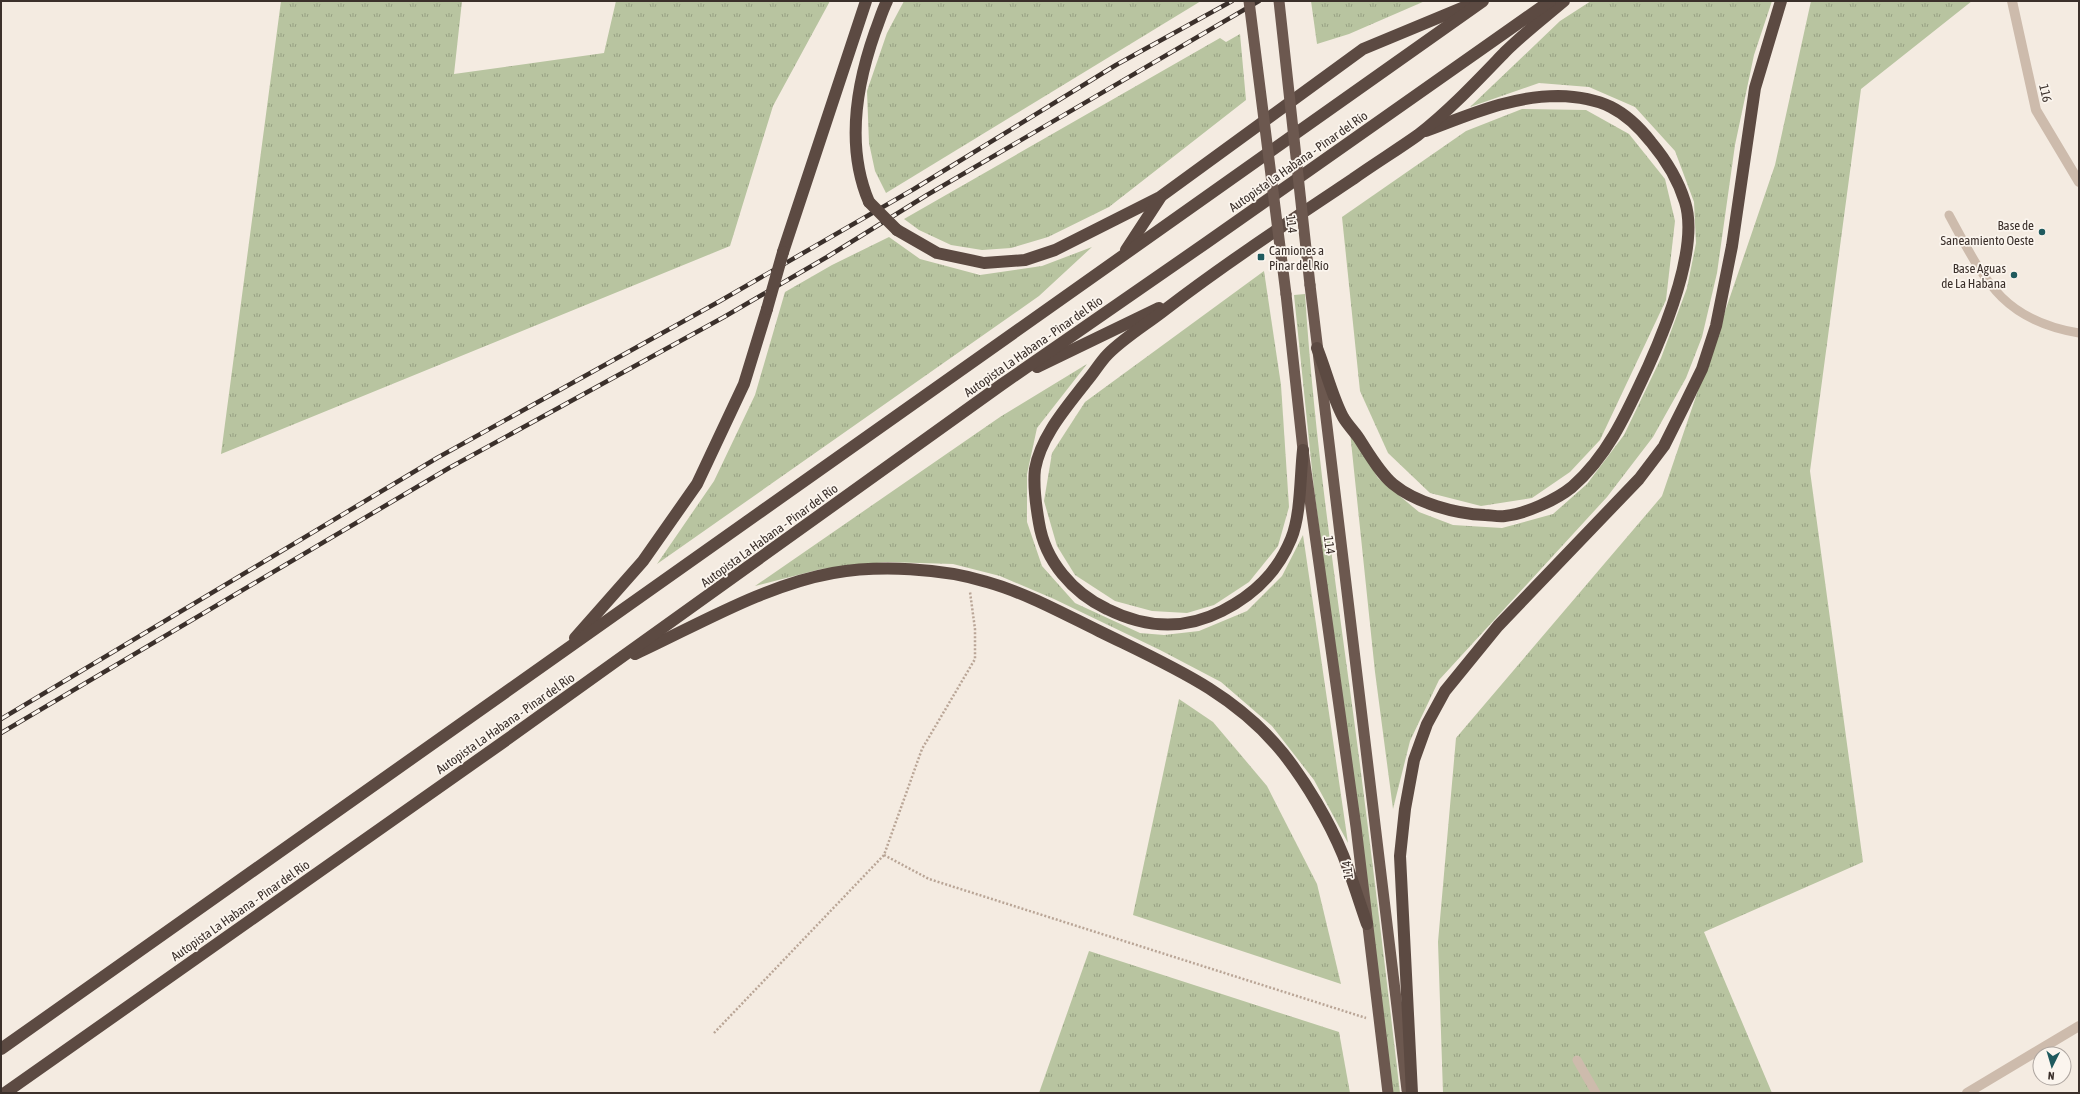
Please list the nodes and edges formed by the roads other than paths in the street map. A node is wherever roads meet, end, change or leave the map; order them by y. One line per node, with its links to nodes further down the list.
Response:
1 (866, 1): 21 (highway, bridge)
2 (887, 1): 13 (highway, bridge)
3 (1250, 1): 20 (highway, 114, bridge)
4 (1279, 1): 18 (highway, 114, bridge)
5 (1477, 1): 13 (highway)
6 (1482, 1): 15 (highway, Autopista La Habana - Pinar del Río)
7 (1550, 1): 19 (highway, Autopista La Habana - Pinar del Río)
8 (1564, 1): 11 (highway)
9 (1781, 1): 30 (highway)
10 (2012, 1): 12 (street, 116)
11 (1418, 135): 16 (highway); 18 (highway)
12 (2079, 182)
13 (1160, 197): 15 (highway)
14 (1949, 215): 17 (lane)
15 (1122, 256): 21 (highway, Autopista La Habana - Pinar del Río)
16 (1182, 297): 19 (highway); 20 (highway)
17 (2079, 333)
18 (1317, 348): 29 (highway, 114)
19 (1001, 385): 22 (highway, Autopista La Habana - Pinar del Río)
20 (1303, 450): 23 (highway, 114)
21 (560, 656): 25 (highway, Autopista La Habana - Pinar del Río)
22 (608, 667): 23 (highway); 27 (highway, Autopista La Habana - Pinar del Río)
23 (1367, 924): 28 (highway, 114)
24 (2079, 1026): 32 (street)
25 (1, 1049)
26 (1577, 1060): 31 (lane)
27 (5, 1093)
28 (1388, 1093)
29 (1407, 1093)
30 (1412, 1093)
31 (1596, 1093)
32 (1967, 1093)

